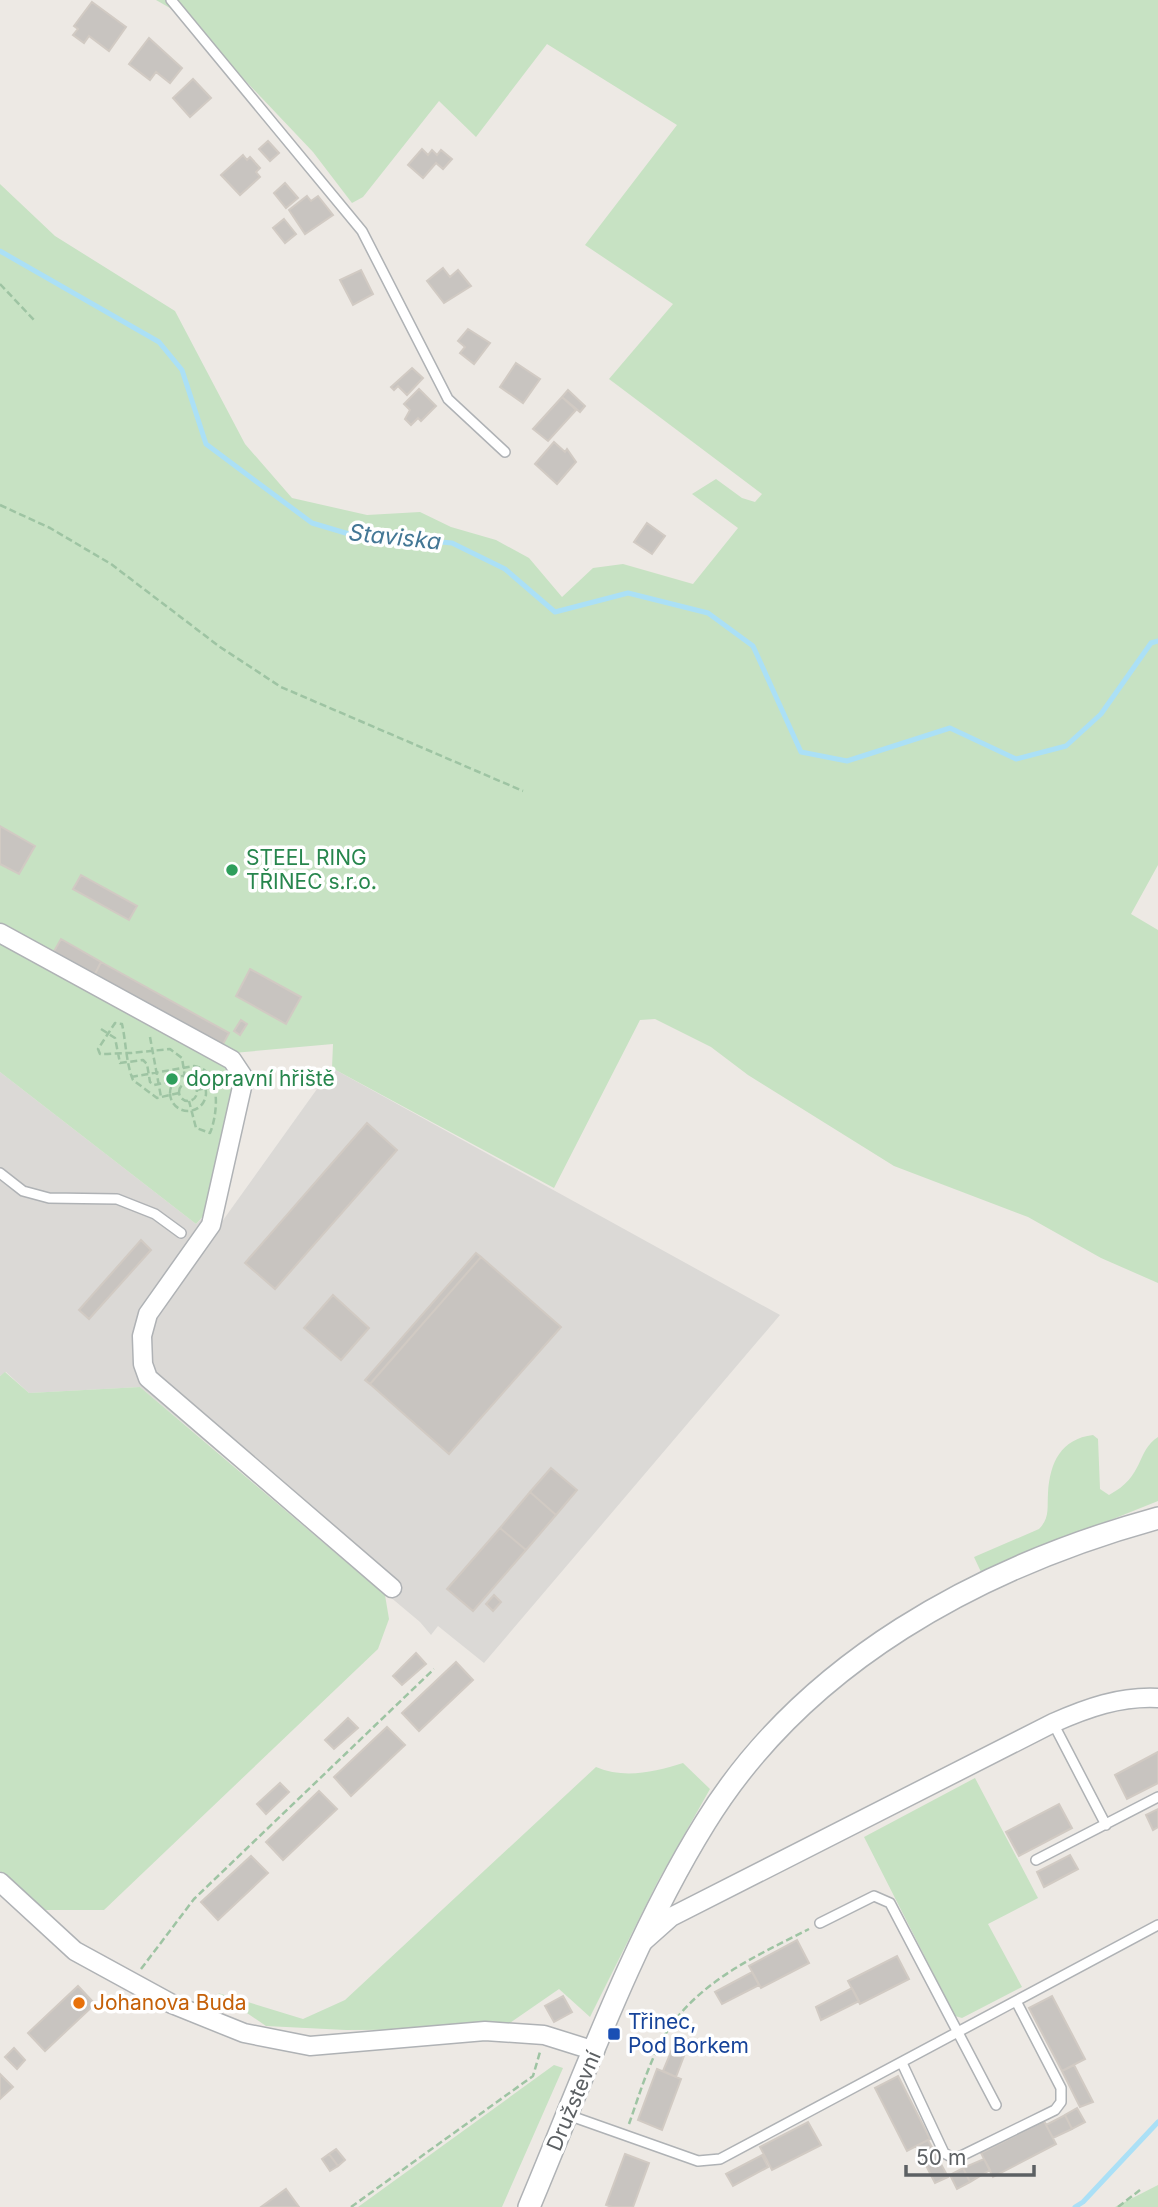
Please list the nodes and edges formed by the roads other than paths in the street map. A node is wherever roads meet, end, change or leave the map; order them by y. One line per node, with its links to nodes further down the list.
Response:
1 (171, 0): 2 (lane)
2 (505, 452)
3 (0, 933): 7 (street)
4 (0, 1173): 5 (lane)
5 (181, 1233)
6 (1158, 1518): 16 (street, Družstevní)
7 (392, 1588)
8 (1158, 1698): 9 (street)
9 (1053, 1723): 11 (lane); 16 (street)
10 (1158, 1797): 11 (lane)
11 (1105, 1825): 12 (lane)
12 (1036, 1860)
13 (0, 1882): 19 (street)
14 (820, 1923): 18 (lane)
15 (1158, 1926): 17 (lane)
16 (643, 1942): 19 (street, Družstevní)
17 (1017, 2003): 18 (lane); 20 (lane)
18 (959, 2032): 20 (lane); 21 (lane)
19 (595, 2051): 22 (street, Družstevní)
20 (902, 2063): 22 (lane)
21 (996, 2105)
22 (568, 2115): 23 (street, Družstevní)
23 (529, 2207)

